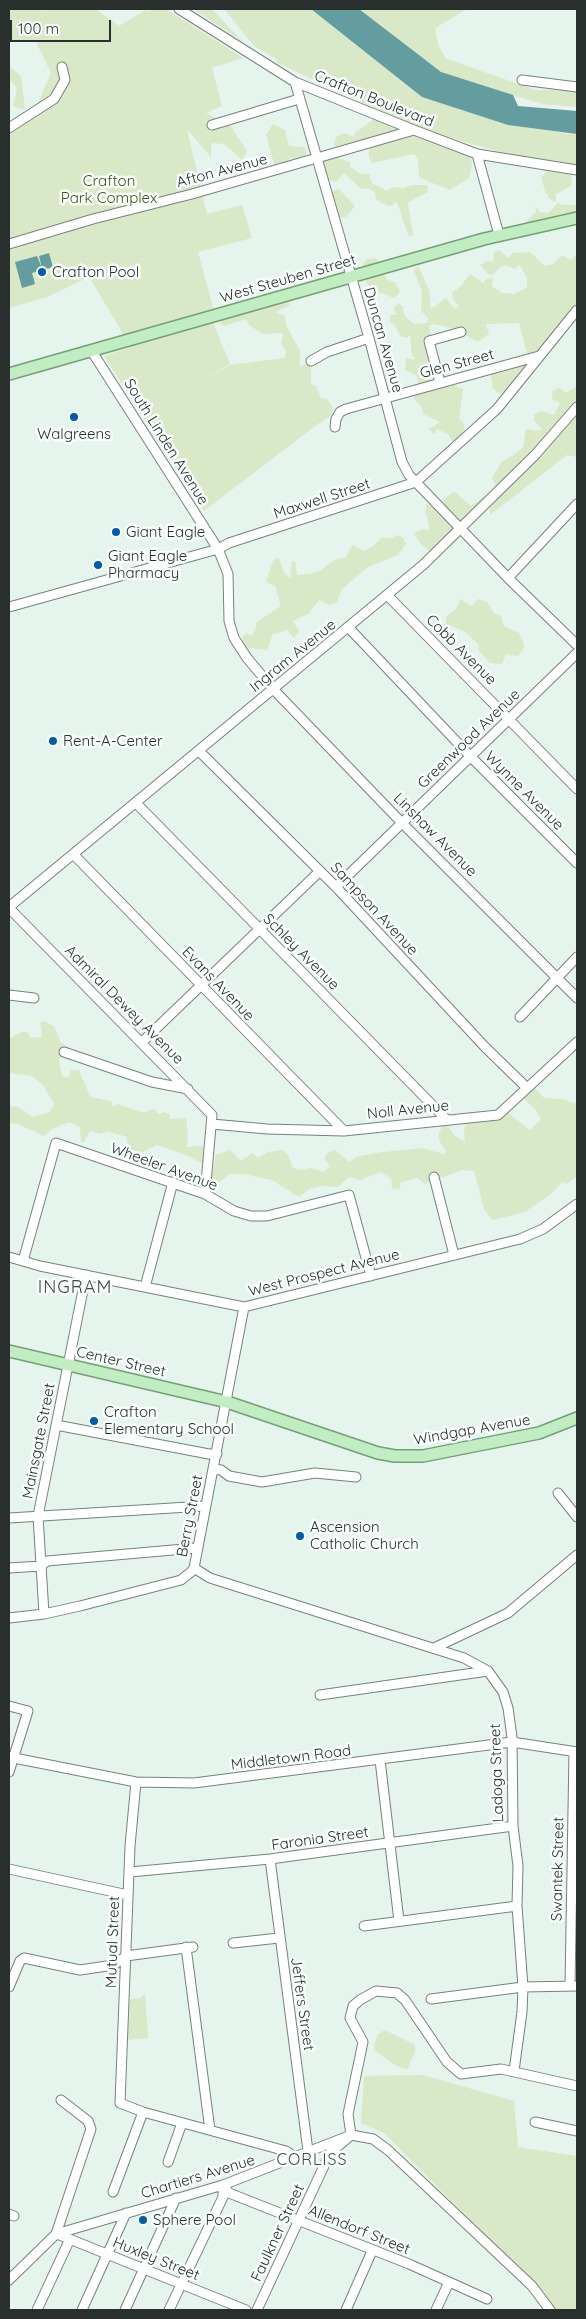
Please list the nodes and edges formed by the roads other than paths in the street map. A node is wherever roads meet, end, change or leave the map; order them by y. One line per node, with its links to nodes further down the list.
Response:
1 (179, 9): 4 (street, Crafton Boulevard)
2 (62, 67): 8 (street)
3 (522, 80): 5 (street)
4 (295, 82): 6 (street, Duncan Avenue); 9 (street, Crafton Boulevard)
5 (577, 87)
6 (299, 99): 7 (street); 11 (street, Duncan Avenue)
7 (212, 125)
8 (9, 128)
9 (414, 130): 10 (street, Crafton Boulevard); 11 (street, Afton Avenue)
10 (477, 154): 12 (street, Crafton Boulevard); 14 (street)
11 (317, 159): 15 (street, Afton Avenue); 16 (street, Duncan Avenue)
12 (577, 170)
13 (577, 218): 14 (main road, West Steuben Street)
14 (499, 235): 16 (main road, West Steuben Street)
15 (9, 244)
16 (350, 277): 19 (street, Duncan Avenue); 20 (main road, West Steuben Street)
17 (577, 310): 21 (street, Maxwell Street)
18 (460, 332): 24 (street)
19 (369, 338): 22 (street); 25 (street, Duncan Avenue)
20 (91, 350): 23 (main road, West Steuben Street); 31 (street, South Linden Avenue)
21 (539, 356): 24 (street, Glen Street); 28 (street, Maxwell Street)
22 (311, 362)
23 (9, 374)
24 (440, 383): 25 (street, Glen Street)
25 (385, 398): 27 (street, Glen Street); 28 (street, Duncan Avenue)
26 (577, 407): 30 (street, Ingram Avenue)
27 (335, 427)
28 (416, 482): 30 (street, Duncan Avenue); 31 (street, Maxwell Street)
29 (577, 504): 32 (street)
30 (461, 529): 32 (street, Duncan Avenue); 33 (street, Ingram Avenue)
31 (218, 549): 34 (street, Maxwell Street); 38 (street, South Linden Avenue)
32 (508, 578): 36 (street, Duncan Avenue)
33 (388, 596): 35 (street, Ingram Avenue); 39 (street, Cobb Avenue)
34 (9, 607)
35 (349, 628): 38 (street, Ingram Avenue); 41 (street, Wynne Avenue)
36 (577, 645)
37 (577, 653): 39 (street, Greenwood Avenue)
38 (274, 690): 40 (street, Ingram Avenue); 44 (street, Linshaw Avenue)
39 (510, 718): 41 (street, Greenwood Avenue); 42 (street, Cobb Avenue)
40 (199, 751): 43 (street, Ingram Avenue); 47 (street, Sampson Avenue)
41 (472, 758): 44 (street, Greenwood Avenue); 46 (street, Wynne Avenue)
42 (577, 788)
43 (136, 803): 45 (street, Ingram Avenue); 50 (street, Schley Avenue)
44 (402, 822): 48 (street, Greenwood Avenue); 52 (street, Linshaw Avenue)
45 (73, 854): 49 (street, Ingram Avenue); 53 (street, Evans Avenue)
46 (577, 864)
47 (320, 871): 48 (street, Sampson Avenue); 50 (street)
48 (336, 888): 61 (street, Sampson Avenue)
49 (9, 908): 58 (street, Admiral Dewey Avenue)
50 (260, 930): 53 (street); 63 (street, Schley Avenue)
51 (577, 957): 52 (street)
52 (557, 976): 56 (street, Linshaw Avenue); 57 (street)
53 (200, 986): 58 (street); 65 (street, Evans Avenue)
54 (9, 995): 55 (street)
55 (34, 998)
56 (577, 998)
57 (520, 1017)
58 (142, 1042): 62 (street, Admiral Dewey Avenue)
59 (577, 1042): 61 (street, Noll Avenue)
60 (64, 1052): 62 (street)
61 (527, 1088): 63 (street, Noll Avenue)
62 (188, 1089): 64 (street, Admiral Dewey Avenue)
63 (446, 1120): 65 (street, Noll Avenue)
64 (212, 1124): 65 (street, Noll Avenue); 68 (street)
65 (344, 1131)
66 (434, 1177): 70 (street)
67 (173, 1182): 68 (street, Wheeler Avenue); 72 (street, Wheeler Avenue); 75 (street)
68 (205, 1194): 74 (street, Wheeler Avenue)
69 (577, 1204): 70 (street, West Prospect Avenue)
70 (454, 1255): 74 (street, West Prospect Avenue)
71 (9, 1257): 72 (street, West Prospect Avenue)
72 (23, 1261): 73 (street, West Prospect Avenue)
73 (86, 1275): 75 (street, West Prospect Avenue); 78 (street, Mainsgate Street)
74 (371, 1276): 76 (street, West Prospect Avenue)
75 (144, 1287): 76 (street, West Prospect Avenue)
76 (244, 1308): 79 (street, Berry Street)
77 (9, 1351): 78 (main road, Center Street)
78 (68, 1365): 79 (main road, Center Street); 81 (street, Mainsgate Street)
79 (227, 1402): 80 (main road, Windgap Avenue); 82 (street, Berry Street)
80 (577, 1418)
81 (56, 1425): 82 (street); 87 (street, Mainsgate Street)
82 (217, 1454): 83 (street, Berry Street)
83 (213, 1469): 84 (street); 86 (street, Berry Street)
84 (356, 1477)
85 (558, 1493): 88 (street)
86 (205, 1506): 87 (street); 90 (street, Berry Street)
87 (38, 1516): 89 (street); 92 (street, Mainsgate Street)
88 (577, 1516)
89 (9, 1518)
90 (196, 1548): 92 (street); 94 (street, Berry Street)
91 (577, 1555): 97 (street)
92 (41, 1566): 93 (street); 95 (street, Mainsgate Street)
93 (9, 1568)
94 (194, 1568): 95 (street, Berry Street); 97 (street, Ladoga Street)
95 (44, 1614): 96 (street, Berry Street)
96 (9, 1618)
97 (434, 1648): 98 (street, Ladoga Street)
98 (488, 1672): 99 (street); 101 (street, Ladoga Street)
99 (320, 1695)
100 (9, 1706): 103 (street)
101 (512, 1742): 102 (street, Middletown Road); 104 (street, Middletown Road); 107 (street, Ladoga Street)
102 (576, 1752): 119 (street, Swantek Street)
103 (11, 1757): 105 (street); 106 (street, Middletown Road)
104 (380, 1760): 106 (street, Middletown Road); 108 (street)
105 (9, 1772)
106 (136, 1782): 111 (street, Mutual Street)
107 (513, 1826): 108 (street, Faronia Street); 113 (street, Ladoga Street)
108 (391, 1843): 109 (street, Faronia Street); 114 (street)
109 (270, 1859): 111 (street, Faronia Street); 116 (street, Jeffers Street)
110 (9, 1869): 112 (street)
111 (130, 1872): 112 (street, Mutual Street)
112 (128, 1895): 118 (street, Mutual Street)
113 (517, 1906): 114 (street); 121 (street, Ladoga Street)
114 (399, 1921): 115 (street)
115 (364, 1926)
116 (279, 1938): 117 (street); 132 (street, Jeffers Street)
117 (233, 1943)
118 (126, 1956): 120 (street); 126 (street, Mutual Street); 130 (street)
119 (574, 1986): 121 (street)
120 (9, 1987)
121 (523, 1987): 122 (street); 123 (street, Ladoga Street)
122 (431, 1999)
123 (514, 2071): 124 (street); 131 (street)
124 (577, 2086)
125 (61, 2100): 140 (street)
126 (143, 2112): 127 (street); 136 (street)
127 (182, 2122): 130 (street); 134 (street)
128 (535, 2122): 129 (street)
129 (576, 2128)
130 (210, 2130): 133 (street)
131 (351, 2135): 132 (street, Chartiers Avenue); 139 (street, Faulkner Street); 157 (street)
132 (308, 2151): 133 (street, Chartiers Avenue)
133 (296, 2158): 135 (street, Chartiers Avenue)
134 (168, 2162)
135 (224, 2185): 137 (street, Chartiers Avenue); 139 (street, Allendorf Street); 147 (street)
136 (113, 2192)
137 (176, 2198): 138 (street, Chartiers Avenue); 144 (street)
138 (126, 2213): 140 (street, Chartiers Avenue); 143 (street)
139 (299, 2221): 142 (street, Allendorf Street); 154 (street, Faulkner Street)
140 (56, 2234): 141 (street, Huxley Street); 145 (street, Chartiers Avenue)
141 (70, 2239): 143 (street, Huxley Street); 149 (street)
142 (372, 2251): 146 (street, Allendorf Street); 155 (street)
143 (107, 2254): 144 (street, Huxley Street); 150 (street)
144 (144, 2269): 147 (street, Huxley Street); 151 (street)
145 (9, 2280)
146 (449, 2282): 148 (street, Allendorf Street); 156 (street)
147 (181, 2284): 152 (street); 153 (street, Huxley Street)
148 (487, 2299)
149 (37, 2310)
150 (82, 2310)
151 (125, 2310)
152 (169, 2310)
153 (246, 2310)
154 (257, 2310)
155 (346, 2310)
156 (436, 2310)
157 (550, 2310)

